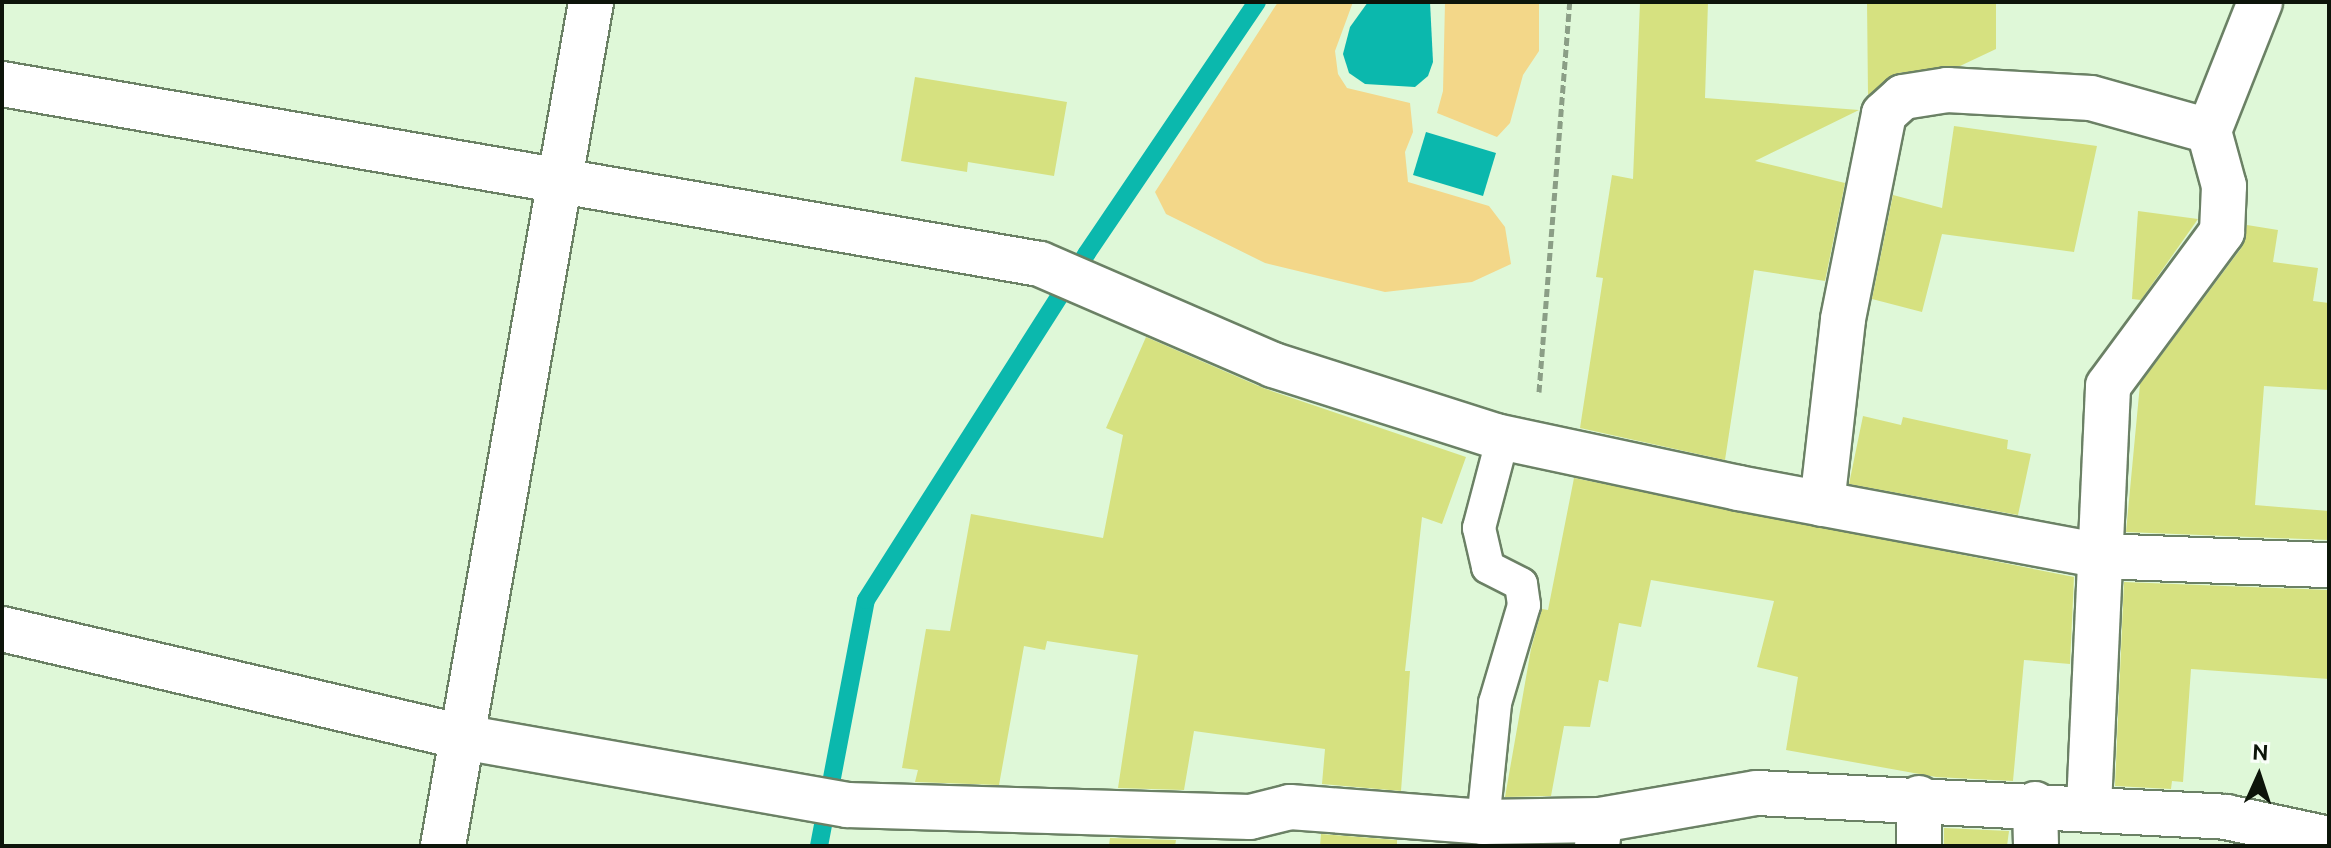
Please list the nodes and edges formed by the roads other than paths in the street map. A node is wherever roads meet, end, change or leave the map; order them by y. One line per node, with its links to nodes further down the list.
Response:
1 (591, 2): 5 (street)
2 (2260, 2): 4 (street)
3 (2, 84): 5 (street)
4 (2209, 131): 7 (street); 8 (street)
5 (559, 180): 6 (street); 11 (street)
6 (1519, 440): 7 (street); 14 (lane)
7 (1822, 504): 8 (street)
8 (2100, 556): 9 (street); 13 (street)
9 (2329, 565)
10 (2, 629): 11 (street)
11 (462, 737): 14 (street); 18 (street)
12 (1919, 798): 15 (street); 16 (street); 19 (street)
13 (2089, 806): 15 (street); 17 (street)
14 (1483, 822): 16 (street)
15 (2035, 825)
16 (1598, 833)
17 (2329, 839)
18 (443, 846)
19 (1919, 846)

